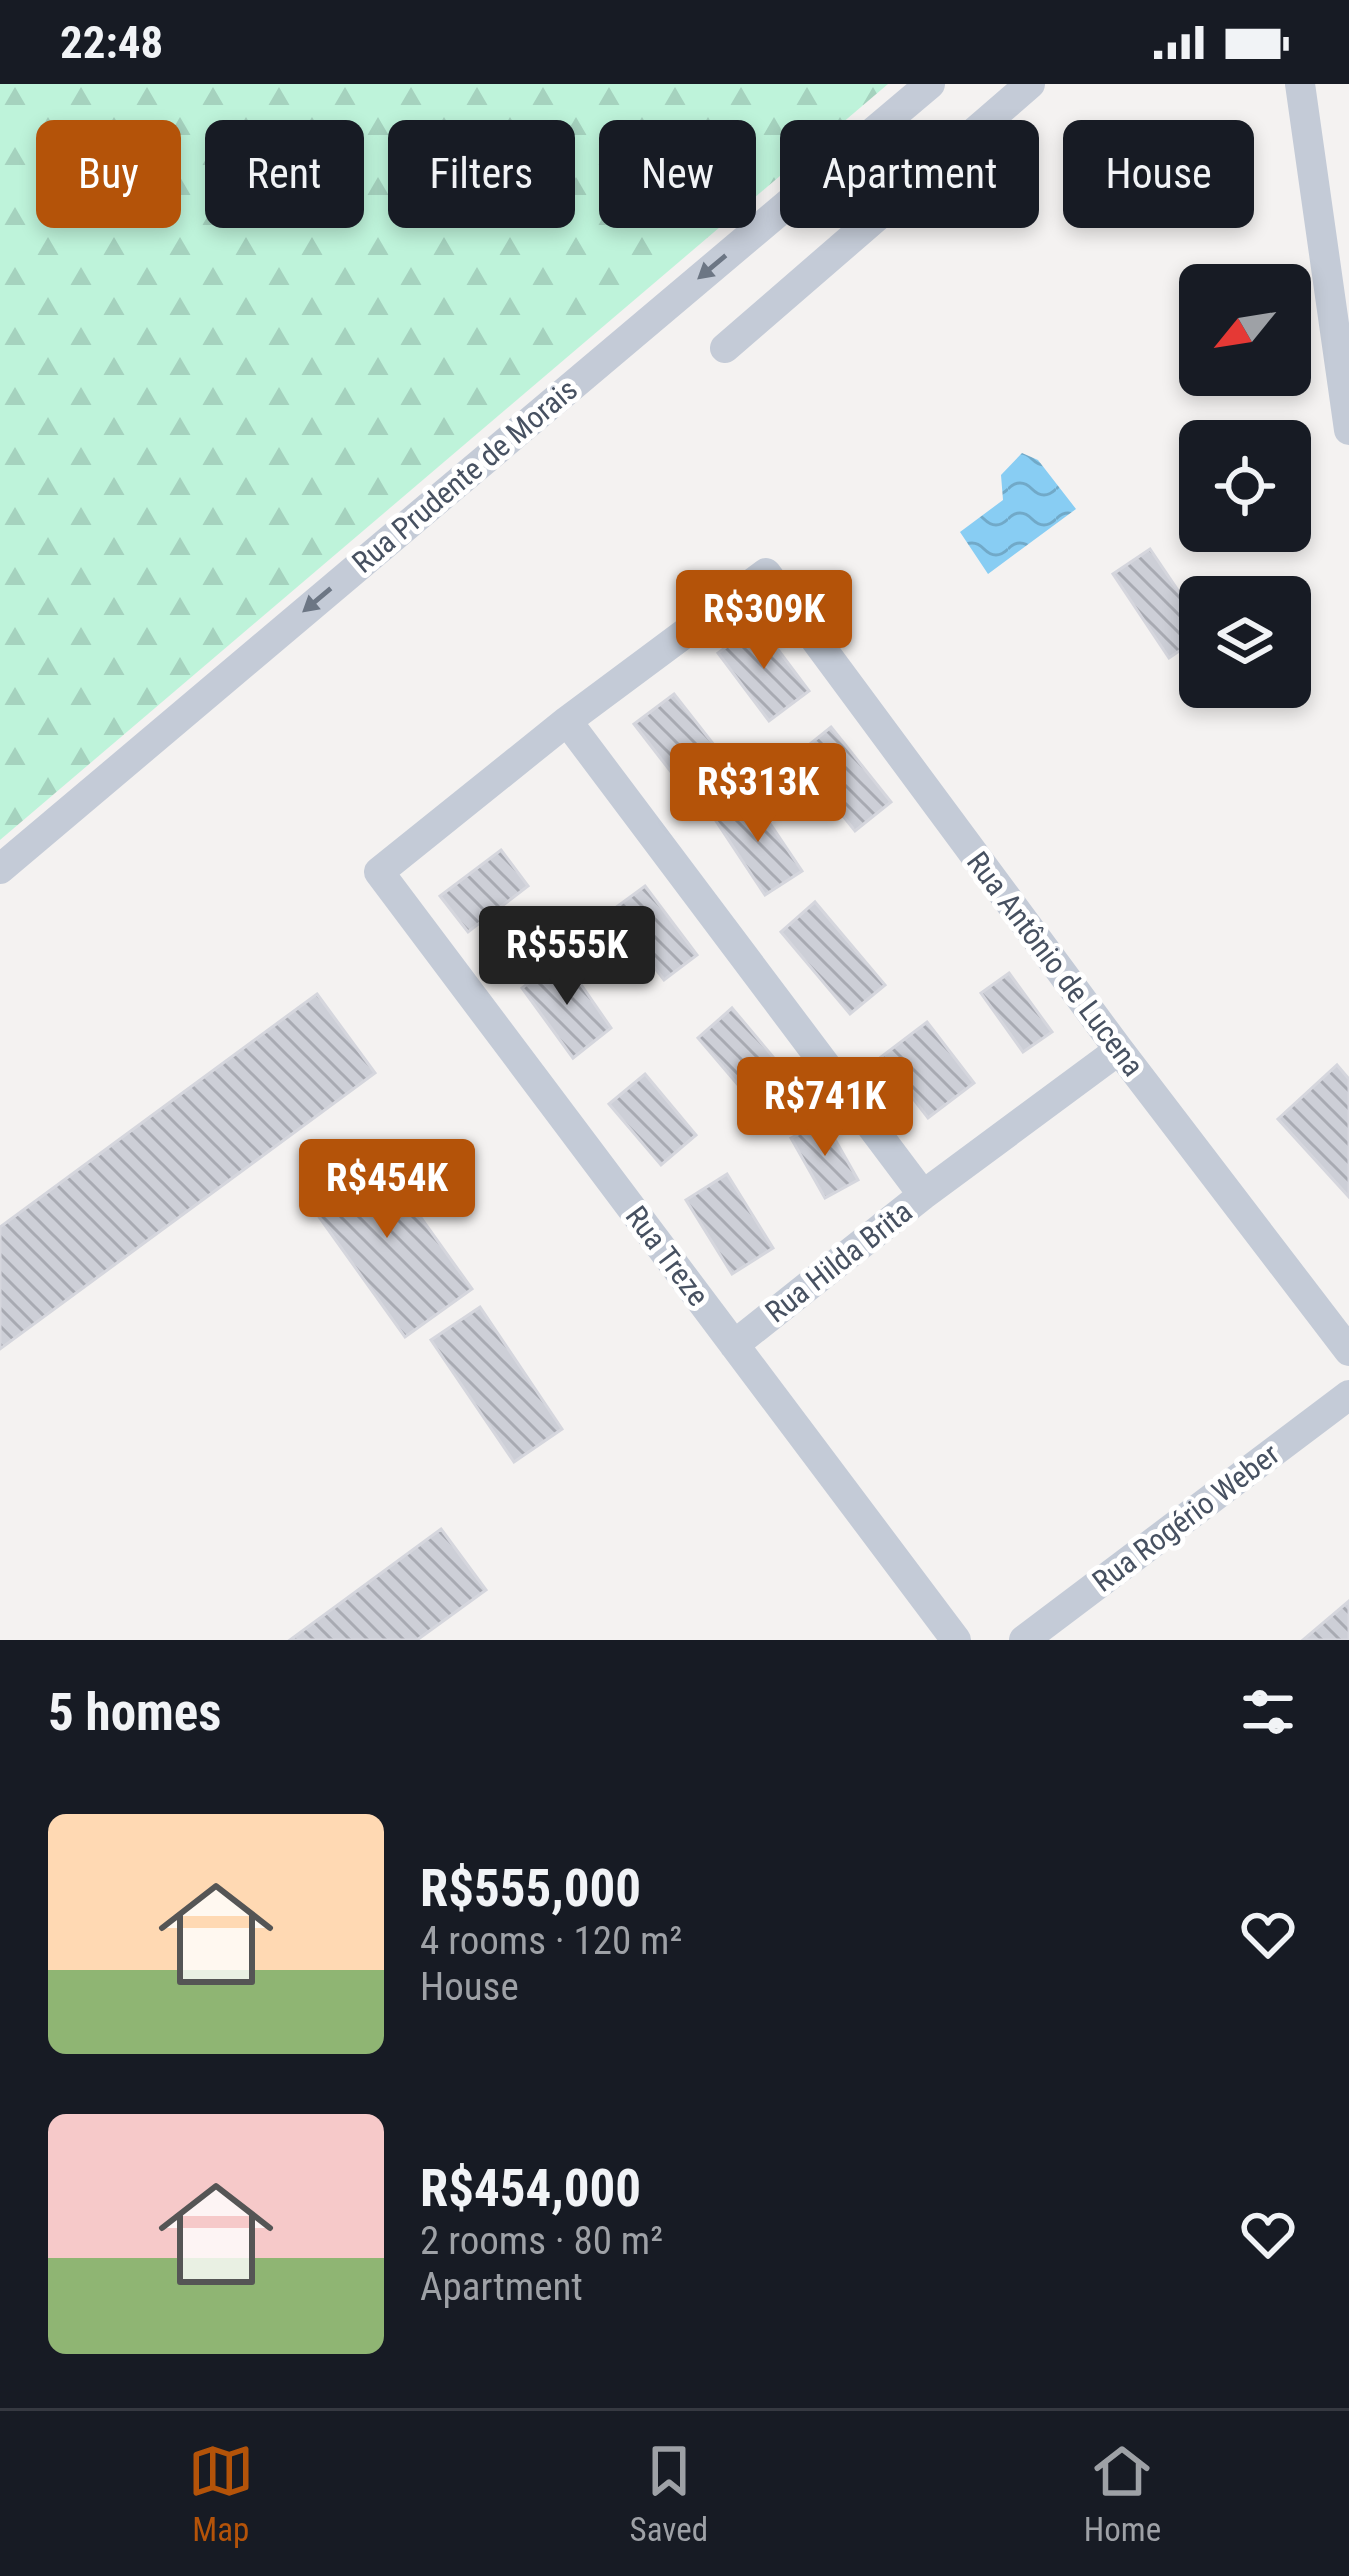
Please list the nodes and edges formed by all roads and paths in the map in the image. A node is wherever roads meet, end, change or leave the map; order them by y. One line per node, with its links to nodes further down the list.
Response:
1 (930, 84): 7 (street, Rua Prudente de Morais, one-way to 7)
2 (1030, 84): 4 (street)
3 (1300, 84): 5 (street)
4 (725, 348)
5 (1349, 430)
6 (566, 721): 8 (street, Rua Antônio de Lucena); 9 (street); 10 (street, Rua Treze)
7 (0, 868)
8 (1118, 1050): 9 (street, Rua Hilda Brita); 11 (street, Rua Antônio de Lucena)
9 (923, 1195): 10 (street, Rua Hilda Brita)
10 (734, 1346): 13 (street, Rua Treze)
11 (1349, 1351)
12 (1349, 1395): 14 (street, Rua Rogério Weber)
13 (956, 1640)
14 (1024, 1640)

